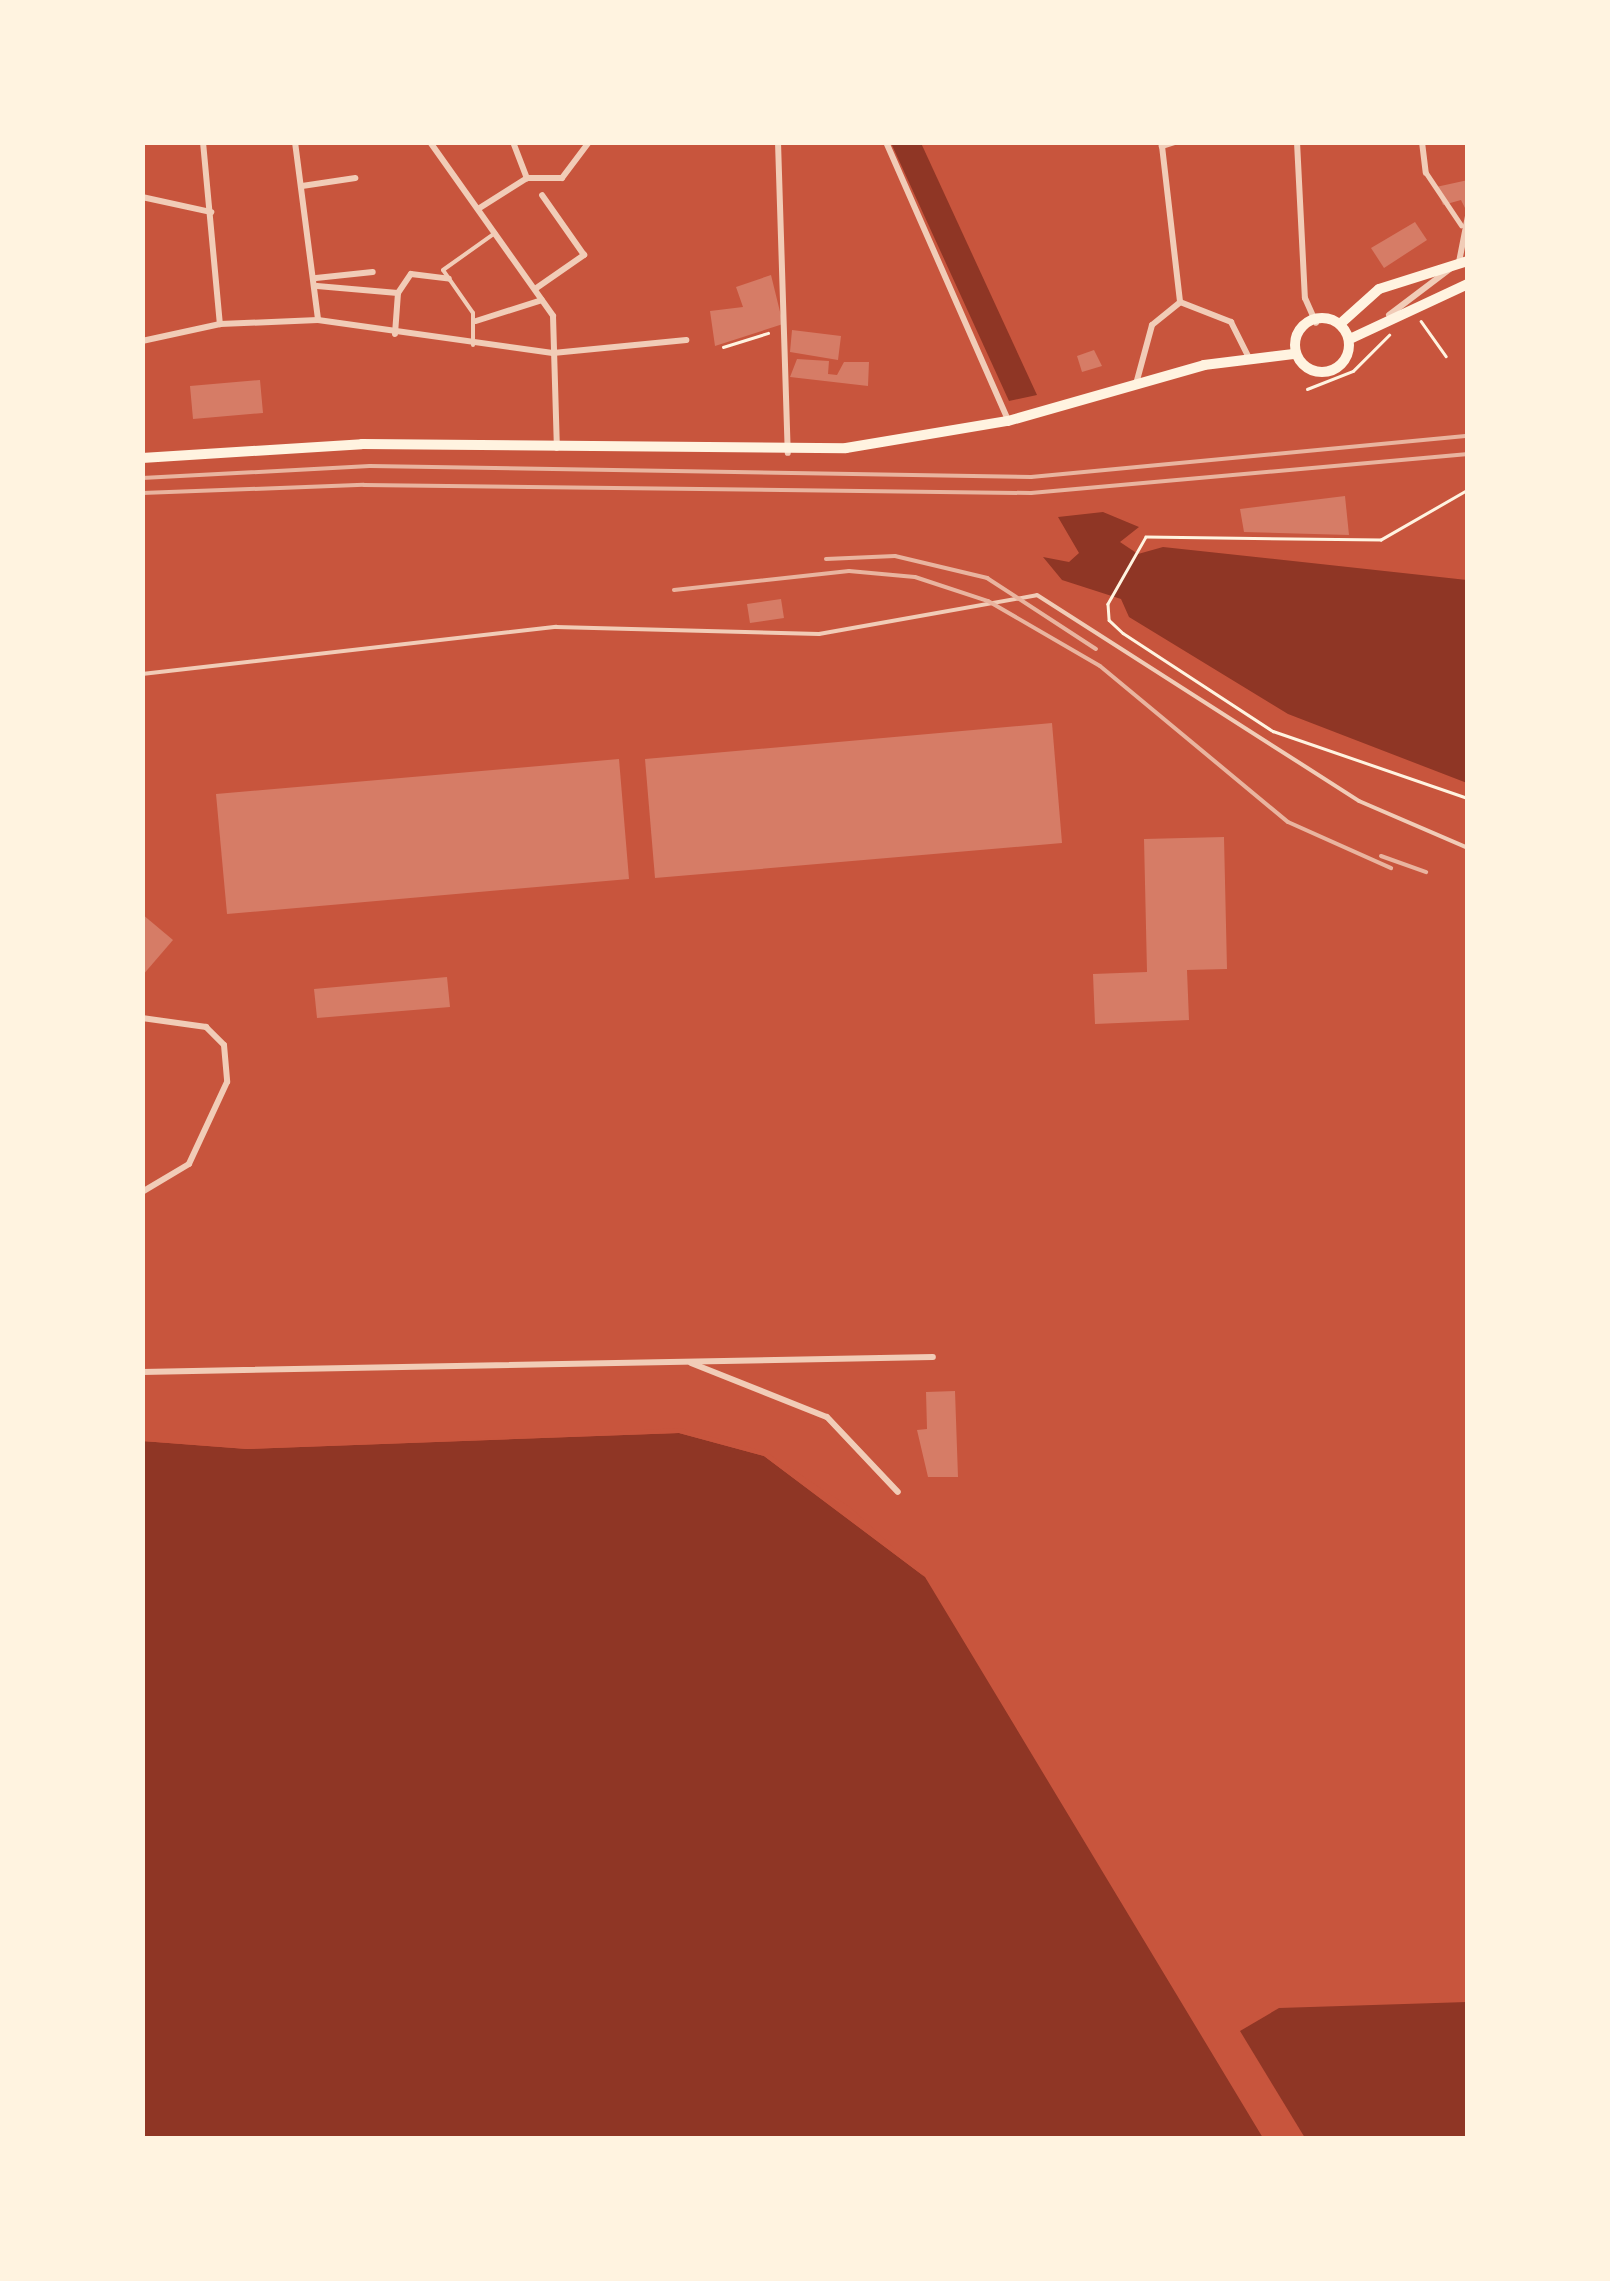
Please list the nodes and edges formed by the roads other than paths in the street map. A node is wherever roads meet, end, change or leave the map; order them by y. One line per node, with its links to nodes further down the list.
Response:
1 (203, 142): 19 (street)
2 (294, 142): 15 (street)
3 (430, 142): 18 (street)
4 (513, 142): 14 (street)
5 (589, 142): 14 (street)
6 (778, 142): 50 (street)
7 (886, 142): 48 (street)
8 (1175, 142): 11 (street)
9 (1297, 142): 37 (street)
10 (1422, 142): 12 (street)
11 (1162, 144): 32 (street)
12 (1426, 173): 21 (street)
13 (355, 178): 15 (street)
14 (527, 178): 18 (street)
15 (302, 186): 27 (street)
16 (542, 195): 29 (street)
17 (142, 197): 19 (street)
18 (478, 209): 22 (street)
19 (211, 212): 36 (street)
20 (1468, 216): 21 (street)
21 (1461, 225): 23 (street)
22 (494, 233): 26 (lane); 29 (street)
23 (1462, 247): 24 (street); 24 (street)
24 (1460, 262): 33 (street); 38 (main road)
25 (373, 272): 27 (street)
26 (448, 279): 30 (street); 35 (lane)
27 (316, 282): 30 (street); 34 (street)
28 (1468, 284): 33 (main road)
29 (534, 290): 31 (street)
30 (398, 292): 39 (street)
31 (542, 300): 35 (street); 44 (street)
32 (1180, 302): 46 (street); 47 (street)
33 (1389, 315): 40 (main road)
34 (318, 320): 36 (street); 39 (street)
35 (476, 322): 43 (lane)
36 (220, 324): 42 (street)
37 (1316, 324): 38 (main road); 45 (main road)
38 (1340, 324): 40 (main road)
39 (395, 334): 43 (street)
40 (1352, 338): 45 (main road)
41 (686, 340): 44 (street)
42 (142, 341)
43 (473, 345): 44 (street)
44 (553, 353): 49 (street)
45 (1293, 354): 46 (main road)
46 (1249, 358): 47 (main road)
47 (1136, 384): 48 (main road)
48 (1010, 420): 50 (main road)
49 (558, 450): 50 (main road); 51 (main road)
50 (788, 453)
51 (142, 458)
52 (142, 674): 53 (lane)
53 (1468, 848)
54 (142, 1018): 55 (street)
55 (142, 1192)
56 (932, 1358): 57 (street)
57 (685, 1360): 58 (street); 59 (street)
58 (142, 1372)
59 (898, 1492)

